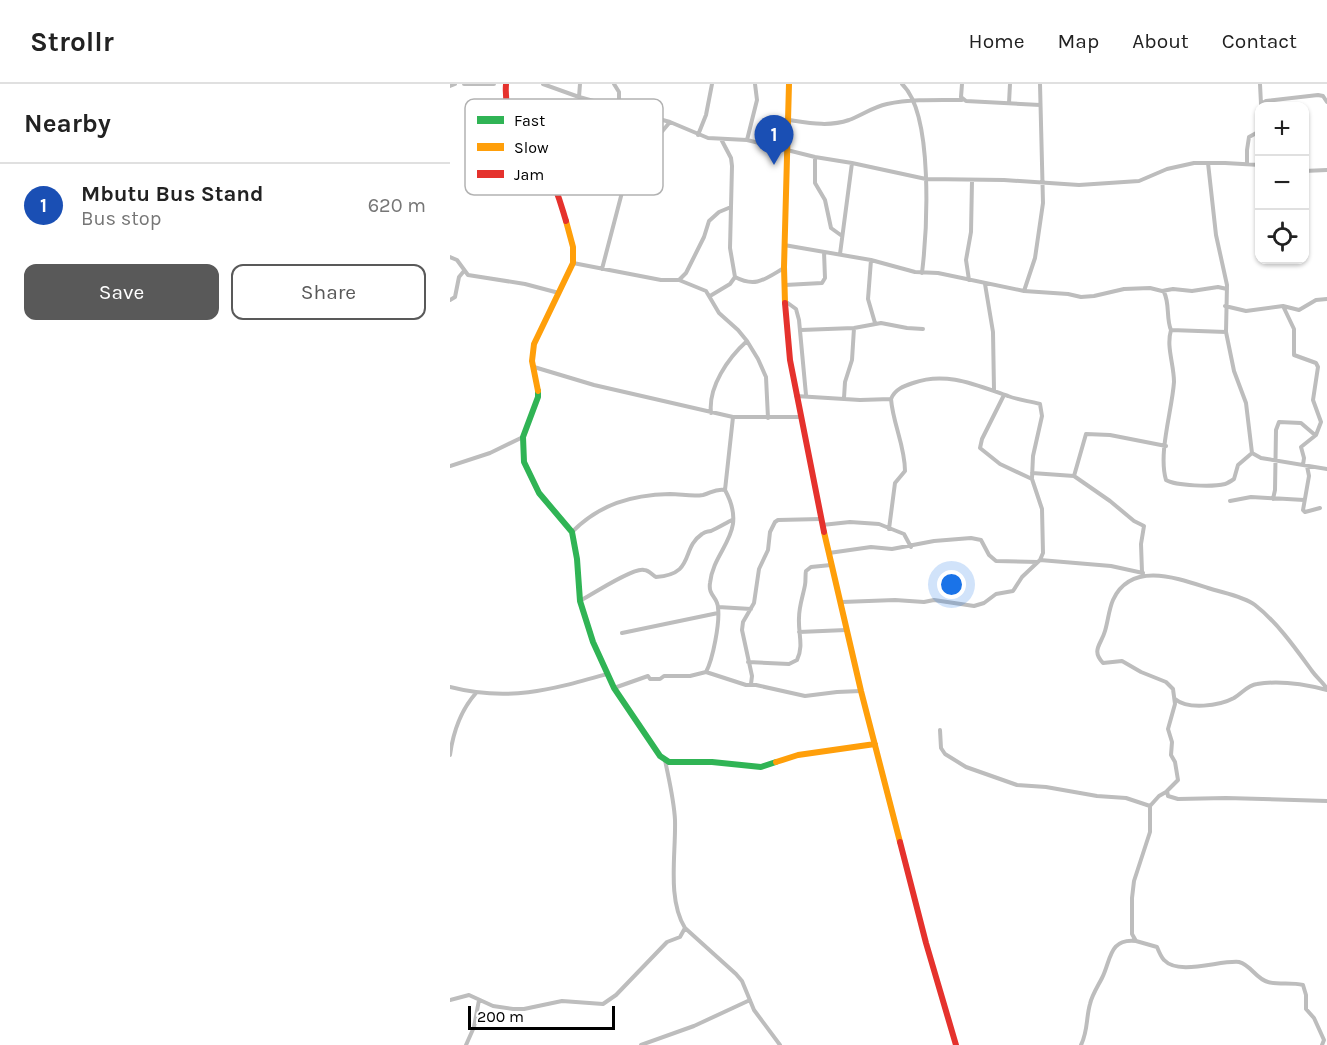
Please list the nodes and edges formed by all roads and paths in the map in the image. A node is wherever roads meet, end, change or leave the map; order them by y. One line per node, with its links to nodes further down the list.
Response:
1 (455, 84): 16 (street)
2 (464, 84): 3 (street)
3 (494, 84)
4 (506, 84): 18 (street)
5 (543, 84): 17 (street)
6 (580, 84): 17 (street)
7 (614, 84): 20 (street)
8 (712, 84): 33 (street)
9 (755, 84): 35 (street)
10 (789, 84): 29 (street)
11 (902, 84): 22 (street)
12 (962, 84): 21 (street)
13 (1010, 84): 26 (street)
14 (1040, 84): 27 (street)
15 (1260, 84): 24 (street)
16 (450, 86)
17 (579, 97): 19 (street)
18 (505, 99)
19 (587, 99)
20 (619, 99)
21 (962, 100): 22 (street); 26 (street)
22 (914, 101): 29 (street); 44 (street)
23 (1327, 101): 25 (street)
24 (1261, 102)
25 (1264, 102)
26 (1009, 103): 27 (street)
27 (1040, 105): 46 (street)
28 (663, 120): 30 (street)
29 (789, 120): 36 (street)
30 (670, 122): 31 (street); 33 (street)
31 (663, 130)
32 (1255, 134): 40 (street)
33 (698, 135): 34 (street)
34 (721, 140): 35 (street); 49 (street)
35 (747, 140): 36 (street)
36 (789, 150): 37 (street); 51 (street)
37 (815, 157): 39 (street); 50 (street)
38 (1208, 162): 40 (street); 46 (street); 66 (street)
39 (852, 163): 44 (street); 50 (street)
40 (1247, 163): 41 (street)
41 (1255, 164)
42 (1327, 170): 43 (street)
43 (1309, 171)
44 (926, 179): 45 (street); 60 (street)
45 (972, 181): 46 (street); 63 (street)
46 (1043, 183): 67 (street)
47 (558, 195): 56 (street)
48 (621, 195): 58 (street)
49 (730, 207): 61 (street); 62 (street)
50 (842, 236): 53 (street)
51 (784, 245): 52 (street); 57 (street)
52 (824, 252): 53 (street); 65 (street)
53 (840, 254): 55 (street)
54 (450, 257): 59 (street)
55 (871, 260): 60 (street); 76 (street)
56 (573, 263): 58 (street); 69 (street)
57 (784, 267): 61 (street); 65 (street)
58 (602, 270): 62 (street)
59 (464, 271): 69 (street); 72 (street)
60 (922, 273): 63 (street)
61 (735, 277): 70 (street)
62 (679, 280): 70 (street)
63 (969, 280): 64 (street)
64 (985, 284): 67 (street); 84 (street)
65 (785, 285): 73 (street)
66 (1227, 289): 68 (street); 74 (street)
67 (1024, 291): 68 (street)
68 (1162, 291): 80 (street)
69 (560, 294): 83 (street)
70 (710, 296): 82 (street)
71 (1327, 299): 75 (street)
72 (450, 300)
73 (785, 301): 79 (street); 86 (street)
74 (1225, 306): 75 (street); 81 (street)
75 (1283, 306): 94 (street)
76 (874, 323): 77 (street); 78 (street)
77 (854, 328): 79 (street); 88 (street)
78 (923, 329)
79 (801, 330): 87 (street)
80 (1171, 330): 81 (street); 96 (street)
81 (1226, 332): 97 (street)
82 (747, 342): 90 (street); 93 (street)
83 (533, 367): 90 (street); 95 (street)
84 (994, 390): 85 (street); 89 (street)
85 (1004, 395): 102 (street); 102 (street)
86 (796, 396): 87 (street); 92 (street)
87 (806, 396): 88 (street)
88 (844, 398): 89 (street)
89 (891, 399): 111 (street)
90 (711, 413): 91 (street)
91 (733, 417): 93 (street); 104 (street)
92 (800, 417): 93 (street); 110 (street)
93 (768, 418)
94 (1316, 435): 98 (street); 100 (street)
95 (524, 437): 99 (street); 112 (street)
96 (1166, 446): 97 (street); 103 (street)
97 (1252, 453): 98 (street)
98 (1277, 459): 100 (street); 105 (street)
99 (450, 466)
100 (1305, 466): 101 (street); 106 (street)
101 (1327, 469)
102 (1032, 476): 103 (street); 115 (street)
103 (1074, 476): 117 (street)
104 (725, 490): 109 (street); 112 (street)
105 (1273, 499): 106 (street); 107 (street)
106 (1305, 500): 108 (street)
107 (1230, 501)
108 (1320, 508)
109 (733, 519): 119 (street); 122 (street)
110 (821, 522): 111 (street); 114 (street); 121 (street)
111 (889, 529): 113 (street)
112 (572, 532): 119 (street)
113 (911, 547): 114 (street); 115 (street)
114 (829, 553): 116 (street)
115 (1039, 561): 117 (street); 120 (street)
116 (832, 565): 120 (street); 124 (street)
117 (1142, 572): 118 (street)
118 (1149, 574): 132 (street); 135 (street)
119 (580, 601): 128 (street)
120 (842, 602): 123 (street)
121 (751, 609): 122 (street); 126 (street)
122 (718, 610): 125 (street); 127 (street)
123 (847, 630): 124 (street); 133 (street)
124 (799, 632): 126 (street)
125 (622, 633)
126 (748, 662): 129 (street)
127 (706, 672): 129 (street); 131 (street)
128 (607, 674): 131 (street); 134 (street)
129 (752, 684): 133 (street)
130 (450, 687): 134 (street)
131 (614, 688): 139 (street)
132 (1327, 689): 135 (street)
133 (861, 691): 137 (street)
134 (476, 693): 138 (street)
135 (1175, 699): 140 (street)
136 (940, 730): 142 (street)
137 (875, 744): 139 (street); 151 (street)
138 (450, 755)
139 (664, 760): 143 (street)
140 (1167, 792): 141 (street); 142 (street)
141 (1327, 801)
142 (1150, 806): 144 (street)
143 (685, 928): 146 (street); 147 (street)
144 (1136, 941): 152 (street); 153 (street)
145 (450, 1000): 146 (street)
146 (479, 1000): 148 (street)
147 (750, 1000): 149 (street); 150 (street)
148 (466, 1045)
149 (641, 1045)
150 (780, 1045)
151 (956, 1045)
152 (1081, 1045)
153 (1322, 1045)

